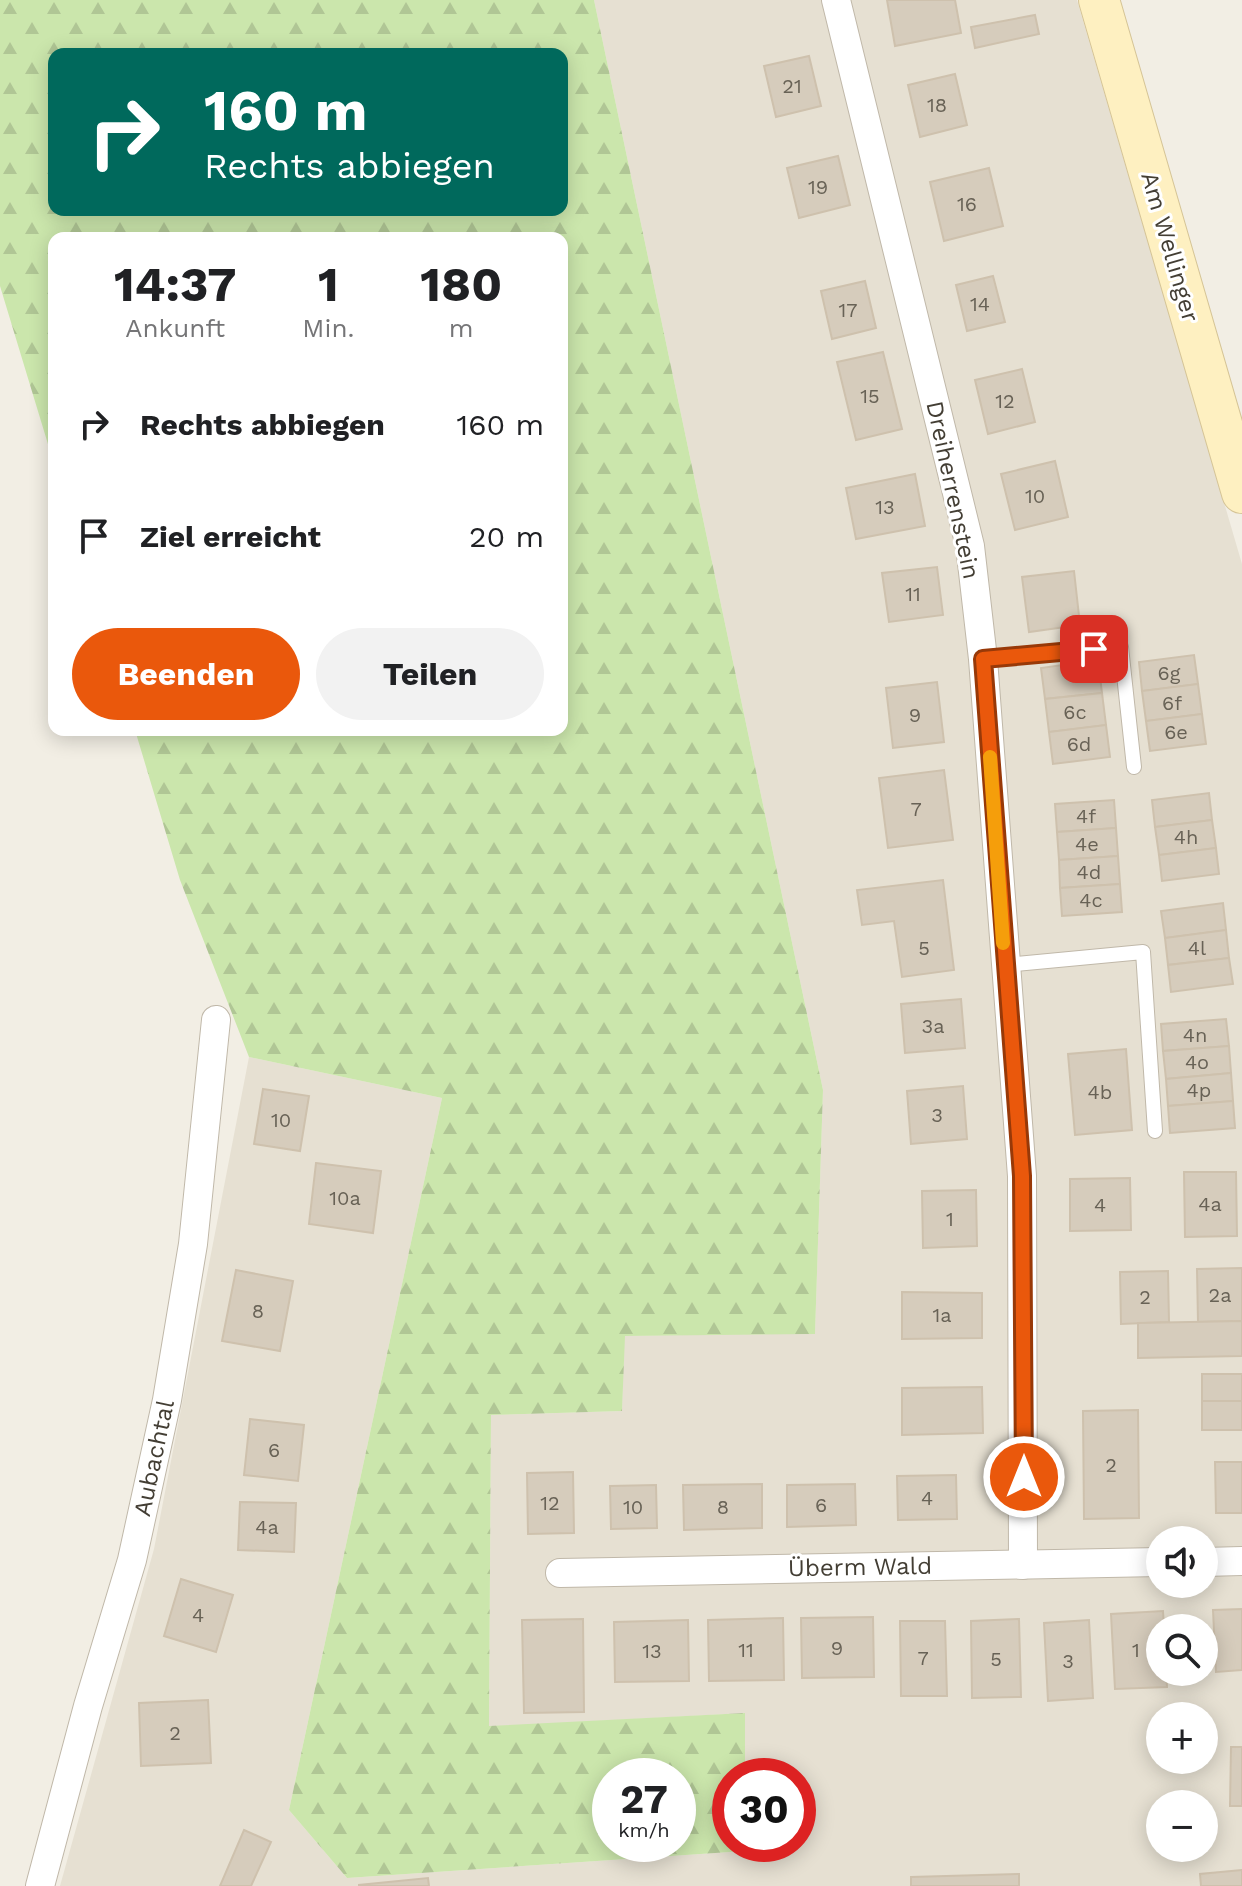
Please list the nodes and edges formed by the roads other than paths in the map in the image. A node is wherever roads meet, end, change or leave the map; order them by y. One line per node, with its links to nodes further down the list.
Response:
1 (836, 0): 4 (street, Dreiherrenstein)
2 (1099, 0): 3 (main road, Am Wellinger)
3 (1242, 493)
4 (983, 659): 5 (lane); 6 (street, Dreiherrenstein)
5 (1134, 767)
6 (1005, 965): 8 (lane); 12 (street, Dreiherrenstein)
7 (216, 1020): 14 (street, Aubachtal)
8 (1155, 1131)
9 (1242, 1561): 11 (street)
10 (1146, 1562): 12 (street, Überm Wald)
11 (1218, 1562)
12 (1023, 1565): 13 (street, Überm Wald)
13 (560, 1573)
14 (40, 1886)

